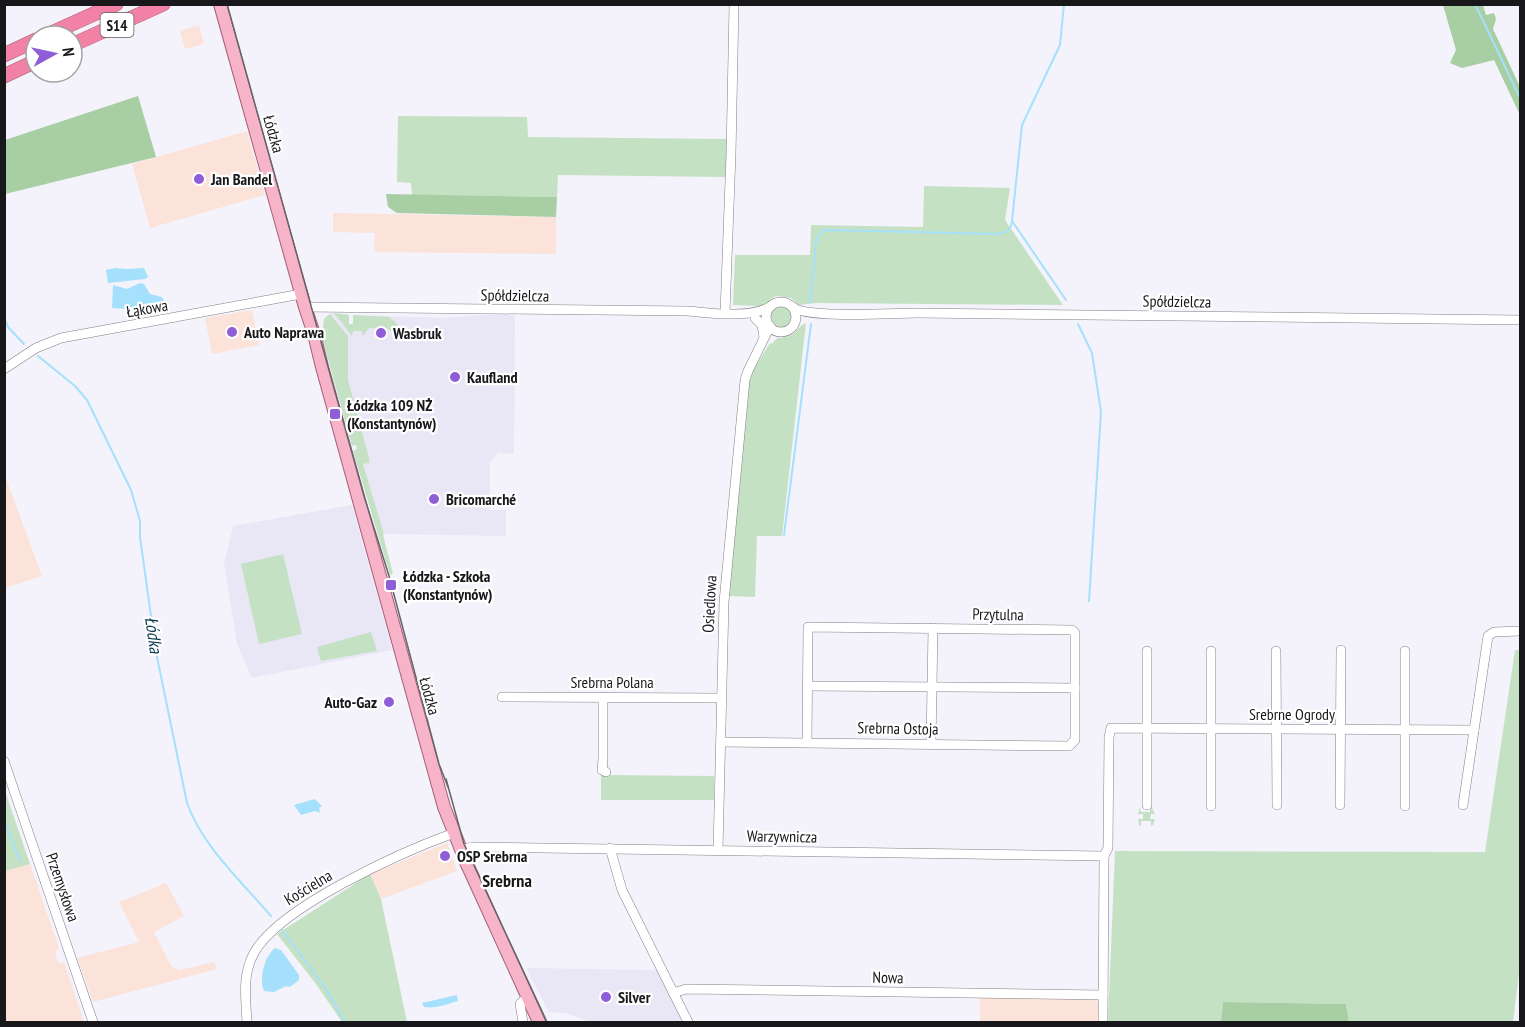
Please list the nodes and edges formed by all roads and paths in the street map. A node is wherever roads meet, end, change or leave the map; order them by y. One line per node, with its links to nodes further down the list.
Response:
1 (116, 4): 5 (highway, S14)
2 (163, 4): 6 (highway, S14)
3 (734, 4): 15 (street)
4 (222, 5): 11 (main road, Łódzka)
5 (72, 24)
6 (84, 40)
7 (24, 46): 8 (highway)
8 (4, 55)
9 (24, 67): 10 (highway)
10 (4, 76)
11 (301, 294): 13 (main road, Łódzka); 24 (street, Łąkowa)
12 (771, 306): 14 (street); 15 (street); 19 (street)
13 (305, 307): 15 (street, Spółdzielcza); 56 (main road, Łódzka)
14 (793, 307): 16 (street); 20 (street)
15 (728, 314): 17 (street)
16 (832, 314): 18 (street, Spółdzielcza); 20 (street)
17 (755, 318): 19 (street); 22 (street)
18 (1521, 320)
19 (769, 324): 21 (street); 22 (street, Osiedlowa)
20 (792, 327): 21 (street)
21 (782, 332): 23 (street, Osiedlowa)
22 (764, 337): 23 (street, Osiedlowa)
23 (753, 361): 37 (street, Osiedlowa)
24 (4, 369)
25 (933, 628): 32 (street, Przytulna); 33 (street); 34 (street, Przytulna)
26 (1521, 631): 43 (street)
27 (1341, 650): 41 (street)
28 (1147, 651): 38 (street)
29 (1211, 651): 39 (street)
30 (1276, 651): 40 (street)
31 (1405, 651): 42 (street)
32 (807, 686): 33 (street); 45 (street)
33 (932, 686): 34 (street); 47 (street)
34 (1075, 688): 46 (street, Przytulna)
35 (502, 697): 36 (street, Srebrna Polana)
36 (603, 697): 37 (street, Srebrna Polana); 49 (street)
37 (721, 698): 44 (street, Osiedlowa)
38 (1148, 728): 39 (street, Srebrne Ogrody); 50 (street); 60 (street, Srebrne Ogrody)
39 (1211, 728): 40 (street, Srebrne Ogrody); 54 (street)
40 (1277, 729): 41 (street, Srebrne Ogrody); 51 (street)
41 (1340, 729): 42 (street, Srebrne Ogrody); 52 (street)
42 (1405, 730): 43 (street, Srebrne Ogrody); 55 (street)
43 (1474, 730): 53 (street)
44 (721, 742): 45 (street, Srebrna Ostoja); 59 (street, Osiedlowa)
45 (807, 743): 47 (street, Srebrna Ostoja)
46 (1074, 743): 47 (street, Srebrna Ostoja)
47 (931, 744)
48 (4, 761): 65 (street, Przemysłowa)
49 (606, 772)
50 (1147, 804)
51 (1277, 804)
52 (1340, 805)
53 (1463, 805)
54 (1211, 806)
55 (1405, 806)
56 (454, 833): 58 (main road, Łódzka); 64 (street, Kościelna)
57 (610, 848): 58 (street, Warzywnicza); 59 (street, Warzywnicza); 61 (street)
58 (460, 850): 63 (main road, Łódzka)
59 (718, 850): 60 (street, Warzywnicza)
60 (1104, 856): 62 (street)
61 (673, 993): 62 (street, Nowa); 69 (street)
62 (1102, 995): 70 (street)
63 (527, 997): 67 (street); 68 (main road, Łódzka)
64 (247, 1022): 66 (street)
65 (93, 1023)
66 (242, 1023)
67 (523, 1023)
68 (539, 1023)
69 (688, 1023)
70 (1102, 1023)

